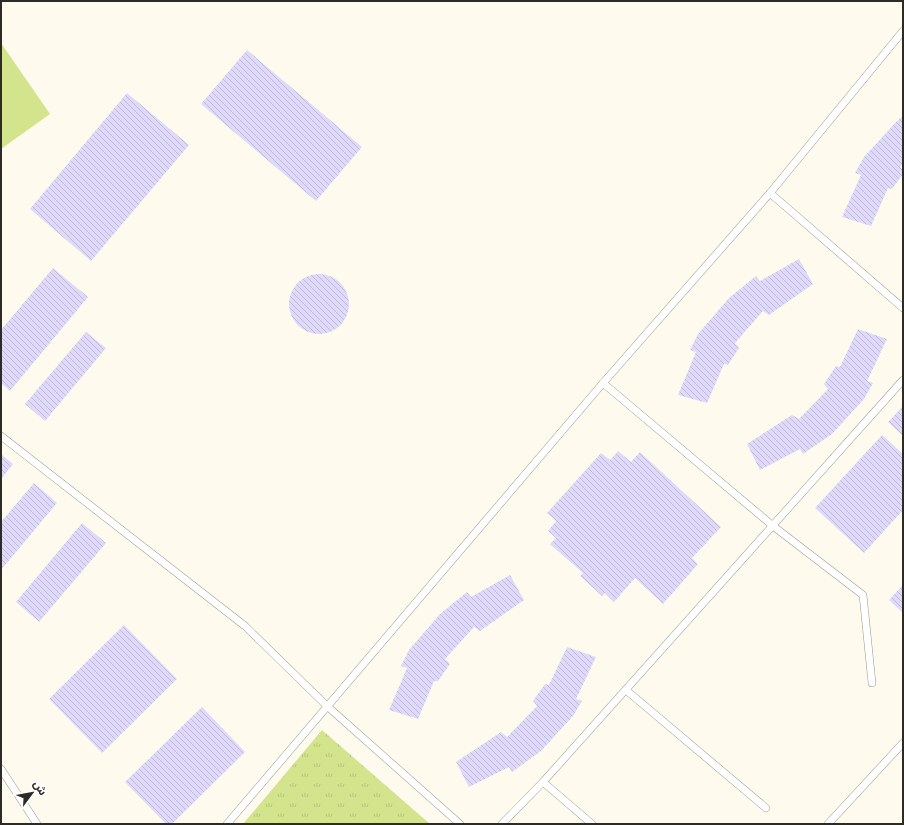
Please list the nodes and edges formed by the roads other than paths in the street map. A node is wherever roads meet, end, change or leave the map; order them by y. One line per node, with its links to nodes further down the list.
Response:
1 (903, 31): 2 (lane)
2 (770, 193): 3 (lane); 5 (lane)
3 (903, 308)
4 (903, 380): 7 (lane)
5 (603, 383): 7 (lane); 10 (lane)
6 (1, 436): 10 (lane)
7 (773, 526): 8 (lane); 9 (lane)
8 (872, 683)
9 (626, 690): 13 (lane); 14 (lane)
10 (327, 706): 16 (lane); 17 (lane)
11 (903, 743): 20 (lane)
12 (1, 769): 15 (lane)
13 (542, 782): 18 (lane); 19 (lane)
14 (766, 808)
15 (37, 824)
16 (227, 824)
17 (460, 824)
18 (502, 824)
19 (592, 824)
20 (828, 824)

